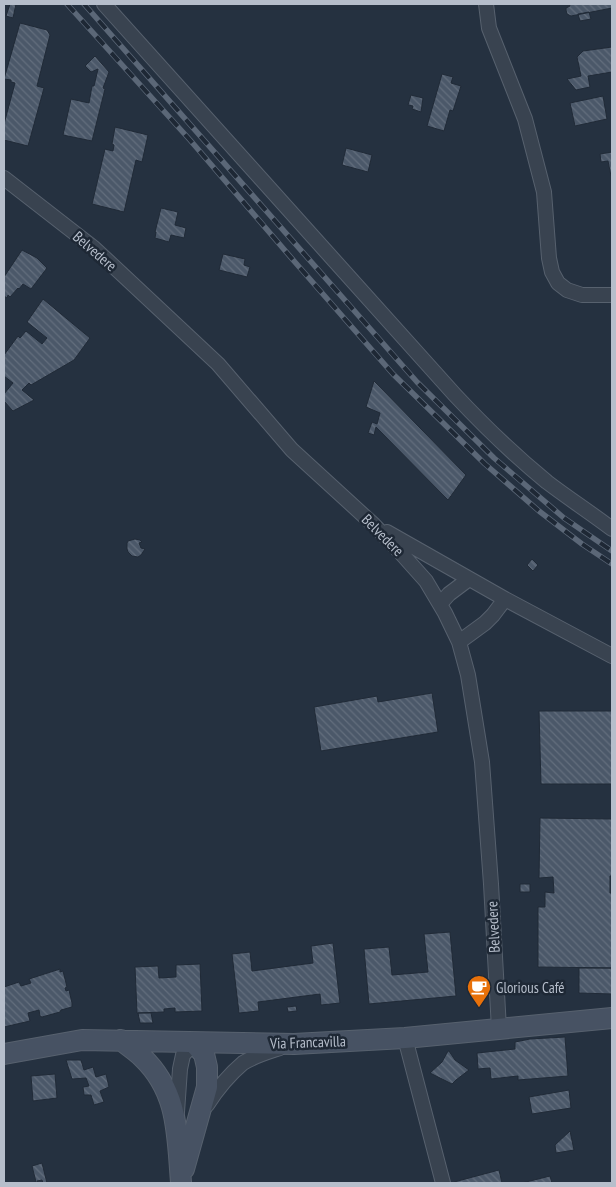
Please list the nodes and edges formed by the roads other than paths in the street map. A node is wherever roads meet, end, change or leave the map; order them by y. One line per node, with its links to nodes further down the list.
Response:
1 (104, 4): 6 (street)
2 (486, 4): 4 (street)
3 (4, 178): 5 (street, Belvedere)
4 (612, 295)
5 (374, 525): 7 (street); 9 (street, Belvedere)
6 (612, 529)
7 (470, 579): 8 (street); 9 (street)
8 (505, 599): 10 (street); 11 (street)
9 (440, 604): 10 (street, Belvedere)
10 (459, 642): 13 (street, Belvedere)
11 (612, 656)
12 (612, 1018): 13 (main road, Via Francavilla)
13 (499, 1029): 14 (main road, Via Francavilla)
14 (404, 1038): 17 (main road, Via Francavilla); 22 (street)
15 (121, 1040): 16 (main road, Via Francavilla); 18 (main road, Via Francavilla); 20 (main road)
16 (194, 1043): 17 (main road, Via Francavilla); 19 (main road); 20 (street)
17 (294, 1044): 19 (street)
18 (4, 1054)
19 (198, 1119): 21 (main road)
20 (176, 1122): 21 (main road)
21 (181, 1182)
22 (443, 1183)

